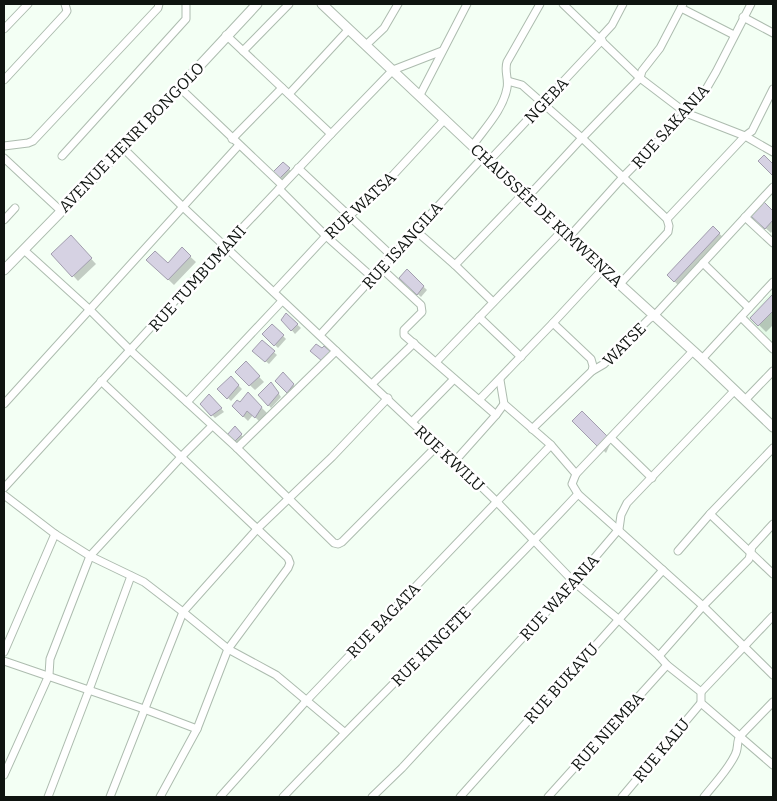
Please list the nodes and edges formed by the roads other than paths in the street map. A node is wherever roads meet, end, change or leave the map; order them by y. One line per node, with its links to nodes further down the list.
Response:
1 (28, 4): 16 (street)
2 (66, 4): 27 (street)
3 (159, 4): 43 (street)
4 (186, 4): 46 (street)
5 (257, 4): 19 (street, AVENUE HENRI BONGOLO)
6 (289, 4): 24 (street)
7 (398, 4): 22 (street)
8 (467, 4): 23 (street)
9 (540, 4): 28 (street)
10 (563, 4): 21 (street)
11 (623, 4): 21 (street, NGEBA)
12 (751, 4): 15 (street, RUE SAKANIA)
13 (326, 5): 17 (street, CHAUSSÉE DE KIMWENZA)
14 (682, 6): 20 (street); 26 (street)
15 (744, 17): 18 (street); 20 (street, RUE SAKANIA)
16 (4, 29)
17 (349, 29): 22 (street, CHAUSSÉE DE KIMWENZA); 32 (street)
18 (773, 33)
19 (226, 35): 24 (street); 29 (street, AVENUE HENRI BONGOLO)
20 (734, 35): 35 (street, RUE SAKANIA)
21 (601, 39): 26 (street); 34 (street, NGEBA)
22 (366, 45): 25 (street, CHAUSSÉE DE KIMWENZA)
23 (442, 51): 25 (street); 33 (street)
24 (243, 52): 30 (street)
25 (393, 70): 33 (street, CHAUSSÉE DE KIMWENZA); 37 (street, RUE TUMBUMANI)
26 (640, 78): 35 (street); 39 (street)
27 (4, 80)
28 (508, 81): 34 (street); 42 (street)
29 (180, 88): 40 (street); 44 (street, AVENUE HENRI BONGOLO)
30 (282, 88): 32 (street); 40 (street)
31 (773, 89): 38 (street)
32 (289, 94): 37 (street)
33 (420, 95): 36 (street, CHAUSSÉE DE KIMWENZA)
34 (543, 103): 39 (street); 48 (street, NGEBA)
35 (686, 113): 38 (street); 50 (street, RUE SAKANIA)
36 (445, 119): 42 (street, CHAUSSÉE DE KIMWENZA); 57 (street, RUE WATSA)
37 (331, 134): 49 (street, RUE TUMBUMANI)
38 (745, 136): 45 (street); 59 (street)
39 (582, 138): 50 (street); 53 (street)
40 (232, 139): 41 (street)
41 (239, 145): 51 (street); 54 (street)
42 (473, 145): 48 (street, CHAUSSÉE DE KIMWENZA)
43 (4, 146)
44 (123, 148): 54 (street, RUE KWILU); 56 (street, AVENUE HENRI BONGOLO)
45 (773, 152)
46 (62, 156)
47 (4, 158): 56 (street)
48 (487, 158): 53 (street, CHAUSSÉE DE KIMWENZA); 61 (street, RUE ISANGILA)
49 (298, 168): 51 (street, RUE TUMBUMANI); 57 (street)
50 (623, 177): 59 (street); 62 (street, RUE SAKANIA)
51 (280, 187): 63 (street); 65 (street, RUE TUMBUMANI)
52 (773, 187): 58 (street, WATSE)
53 (523, 194): 62 (street, CHAUSSÉE DE KIMWENZA); 69 (street)
54 (182, 206): 65 (street, RUE KWILU); 80 (street)
55 (15, 208): 60 (street)
56 (61, 211): 66 (street, AVENUE HENRI BONGOLO)
57 (350, 217): 63 (street, RUE WATSA); 67 (street)
58 (745, 217): 64 (street); 68 (street, WATSE)
59 (668, 219): 75 (street)
60 (4, 220)
61 (415, 230): 67 (street, RUE ISANGILA); 69 (street)
62 (566, 233): 71 (street, CHAUSSÉE DE KIMWENZA); 78 (street, RUE SAKANIA)
63 (326, 236): 73 (street); 76 (street, RUE WATSA)
64 (773, 243)
65 (225, 246): 76 (street, RUE KWILU); 88 (street, RUE TUMBUMANI)
66 (24, 250): 72 (street, AVENUE HENRI BONGOLO); 80 (street)
67 (392, 256): 70 (street, RUE ISANGILA)
68 (703, 263): 79 (street); 81 (street, WATSE)
69 (455, 265): 78 (street)
70 (381, 268): 73 (street, RUE ISANGILA); 86 (street)
71 (603, 269): 75 (street, CHAUSSÉE DE KIMWENZA); 84 (street)
72 (4, 270)
73 (372, 278): 85 (street, RUE ISANGILA)
74 (773, 282): 79 (street)
75 (620, 284): 81 (street, CHAUSSÉE DE KIMWENZA)
76 (274, 292): 77 (street, RUE KWILU)
77 (282, 301): 85 (street, RUE KWILU); 104 (street)
78 (493, 302): 82 (street, RUE SAKANIA)
79 (749, 308): 83 (street)
80 (89, 309): 88 (street); 105 (street)
81 (654, 316): 90 (street, CHAUSSÉE DE KIMWENZA); 94 (street, WATSE)
82 (479, 317): 91 (street); 93 (street, RUE SAKANIA)
83 (741, 317): 87 (street); 92 (street)
84 (554, 323): 91 (street); 94 (street)
85 (320, 335): 89 (street, RUE KWILU)
86 (414, 343): 93 (street); 99 (street)
87 (773, 349)
88 (130, 350): 98 (street, RUE TUMBUMANI); 104 (street)
89 (336, 351): 99 (street, RUE KWILU); 115 (street)
90 (693, 351): 92 (street, CHAUSSÉE DE KIMWENZA); 112 (street)
91 (521, 357): 97 (street)
92 (702, 359): 100 (street, CHAUSSÉE DE KIMWENZA)
93 (436, 362): 96 (street)
94 (592, 371): 111 (street, WATSE)
95 (773, 371): 103 (street)
96 (454, 379): 102 (street); 108 (street)
97 (500, 380): 102 (street); 106 (street)
98 (101, 381): 117 (street); 121 (street, RUE TUMBUMANI)
99 (372, 384): 101 (street, RUE KWILU)
100 (735, 390): 103 (street, CHAUSSÉE DE KIMWENZA); 120 (street, RUE WAFANIA)
101 (388, 398): 108 (street, RUE KWILU); 124 (street)
102 (479, 400): 107 (street)
103 (745, 400): 110 (street, CHAUSSÉE DE KIMWENZA)
104 (187, 402): 109 (street)
105 (4, 404)
106 (504, 404): 107 (street); 111 (street)
107 (496, 415): 118 (street)
108 (412, 422): 114 (street, RUE KWILU)
109 (212, 426): 115 (street); 117 (street)
110 (773, 427)
111 (532, 428): 113 (street)
112 (611, 438): 119 (street); 120 (street)
113 (551, 445): 119 (street); 125 (street, RUE BAGATA)
114 (437, 446): 118 (street, RUE KWILU); 124 (street)
115 (237, 448): 124 (street)
116 (773, 448): 126 (street)
117 (182, 456): 128 (street); 134 (street)
118 (455, 461): 125 (street, RUE KWILU)
119 (576, 474): 122 (street)
120 (652, 478): 129 (street, RUE WAFANIA)
121 (4, 488)
122 (578, 494): 129 (street); 131 (street, RUE KINGETE)
123 (4, 495): 130 (street)
124 (289, 499): 128 (street)
125 (496, 501): 131 (street, RUE KWILU); 153 (street, RUE BAGATA)
126 (710, 514): 132 (street); 133 (street)
127 (773, 524): 133 (street)
128 (258, 528): 140 (street); 144 (street)
129 (619, 529): 135 (street); 138 (street, RUE WAFANIA)
130 (55, 534): 134 (street); 145 (street)
131 (535, 540): 138 (street, RUE KWILU); 158 (street, RUE KINGETE)
132 (678, 550)
133 (750, 552): 136 (street); 139 (street)
134 (90, 556): 137 (street); 150 (street)
135 (663, 570): 139 (street); 142 (street, RUE BUKAVU)
136 (773, 574)
137 (131, 576): 140 (street); 151 (street)
138 (574, 582): 142 (street, RUE KWILU); 167 (street, RUE WAFANIA)
139 (703, 606): 143 (street); 146 (street)
140 (183, 612): 144 (street); 156 (street)
141 (773, 616): 143 (street)
142 (618, 619): 146 (street, RUE KWILU); 168 (street, RUE BUKAVU)
143 (744, 647): 149 (street); 152 (street)
144 (228, 649): 153 (street); 157 (street)
145 (4, 652)
146 (659, 656): 148 (street, RUE KWILU)
147 (4, 661): 150 (street)
148 (667, 666): 152 (street, RUE KWILU); 169 (street, RUE NIEMBA)
149 (773, 675)
150 (49, 676): 151 (street); 161 (street)
151 (89, 690): 156 (street); 162 (street)
152 (701, 692): 155 (street)
153 (306, 700): 158 (street); 165 (street, RUE BAGATA)
154 (773, 702): 159 (street)
155 (701, 703): 159 (street); 170 (street, RUE KALU)
156 (144, 708): 157 (street); 163 (street)
157 (197, 729): 164 (street)
158 (344, 732): 166 (street, RUE KINGETE)
159 (740, 736): 160 (street); 171 (street)
160 (773, 765)
161 (4, 775)
162 (48, 797)
163 (110, 797)
164 (160, 797)
165 (220, 797)
166 (283, 797)
167 (372, 797)
168 (460, 797)
169 (548, 797)
170 (622, 797)
171 (704, 797)

